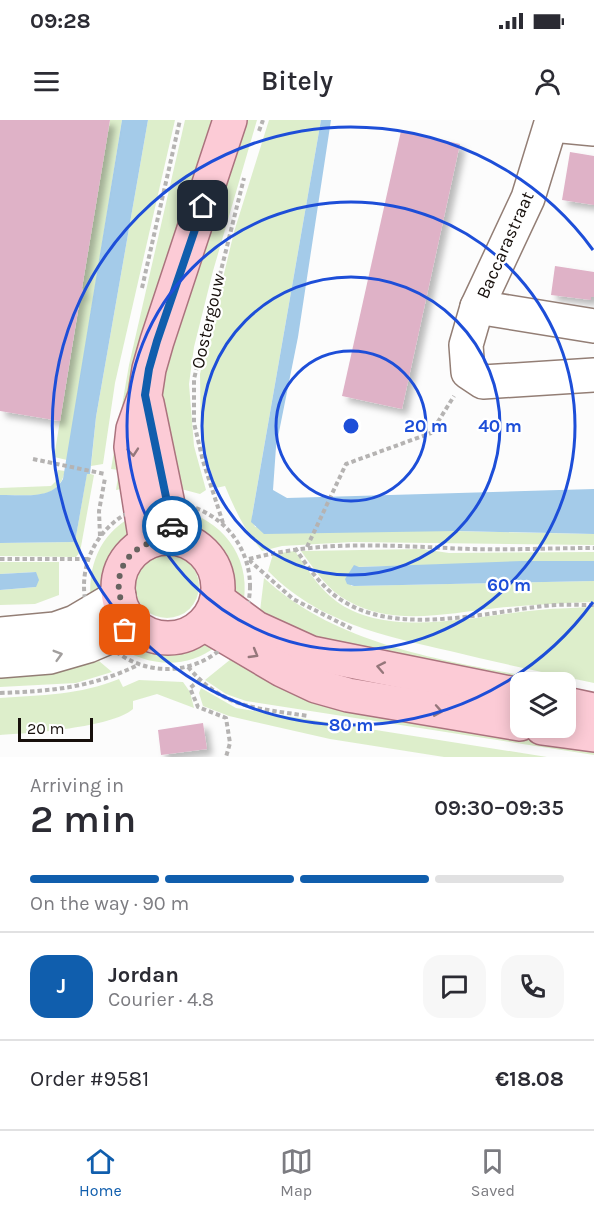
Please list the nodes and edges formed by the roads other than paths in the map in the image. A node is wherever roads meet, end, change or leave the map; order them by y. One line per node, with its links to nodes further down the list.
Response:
1 (231, 120): 7 (main road, Oostergouw)
2 (552, 122): 3 (street); 4 (street, Baccarastraat)
3 (594, 129)
4 (477, 307): 5 (street); 6 (street, Baccarastraat)
5 (594, 326)
6 (594, 375)
7 (160, 540): 8 (main road); 9 (main road)
8 (119, 596): 10 (main road); 11 (street)
9 (210, 611): 10 (main road); 13 (main road, one-way to 9); 16 (main road, one-way to 16)
10 (135, 626): 12 (street, one-way to 10)
11 (0, 634)
12 (0, 661)
13 (510, 693)
14 (576, 706): 15 (main road)
15 (594, 710)
16 (510, 722)
17 (576, 733): 18 (main road)
18 (594, 735)

